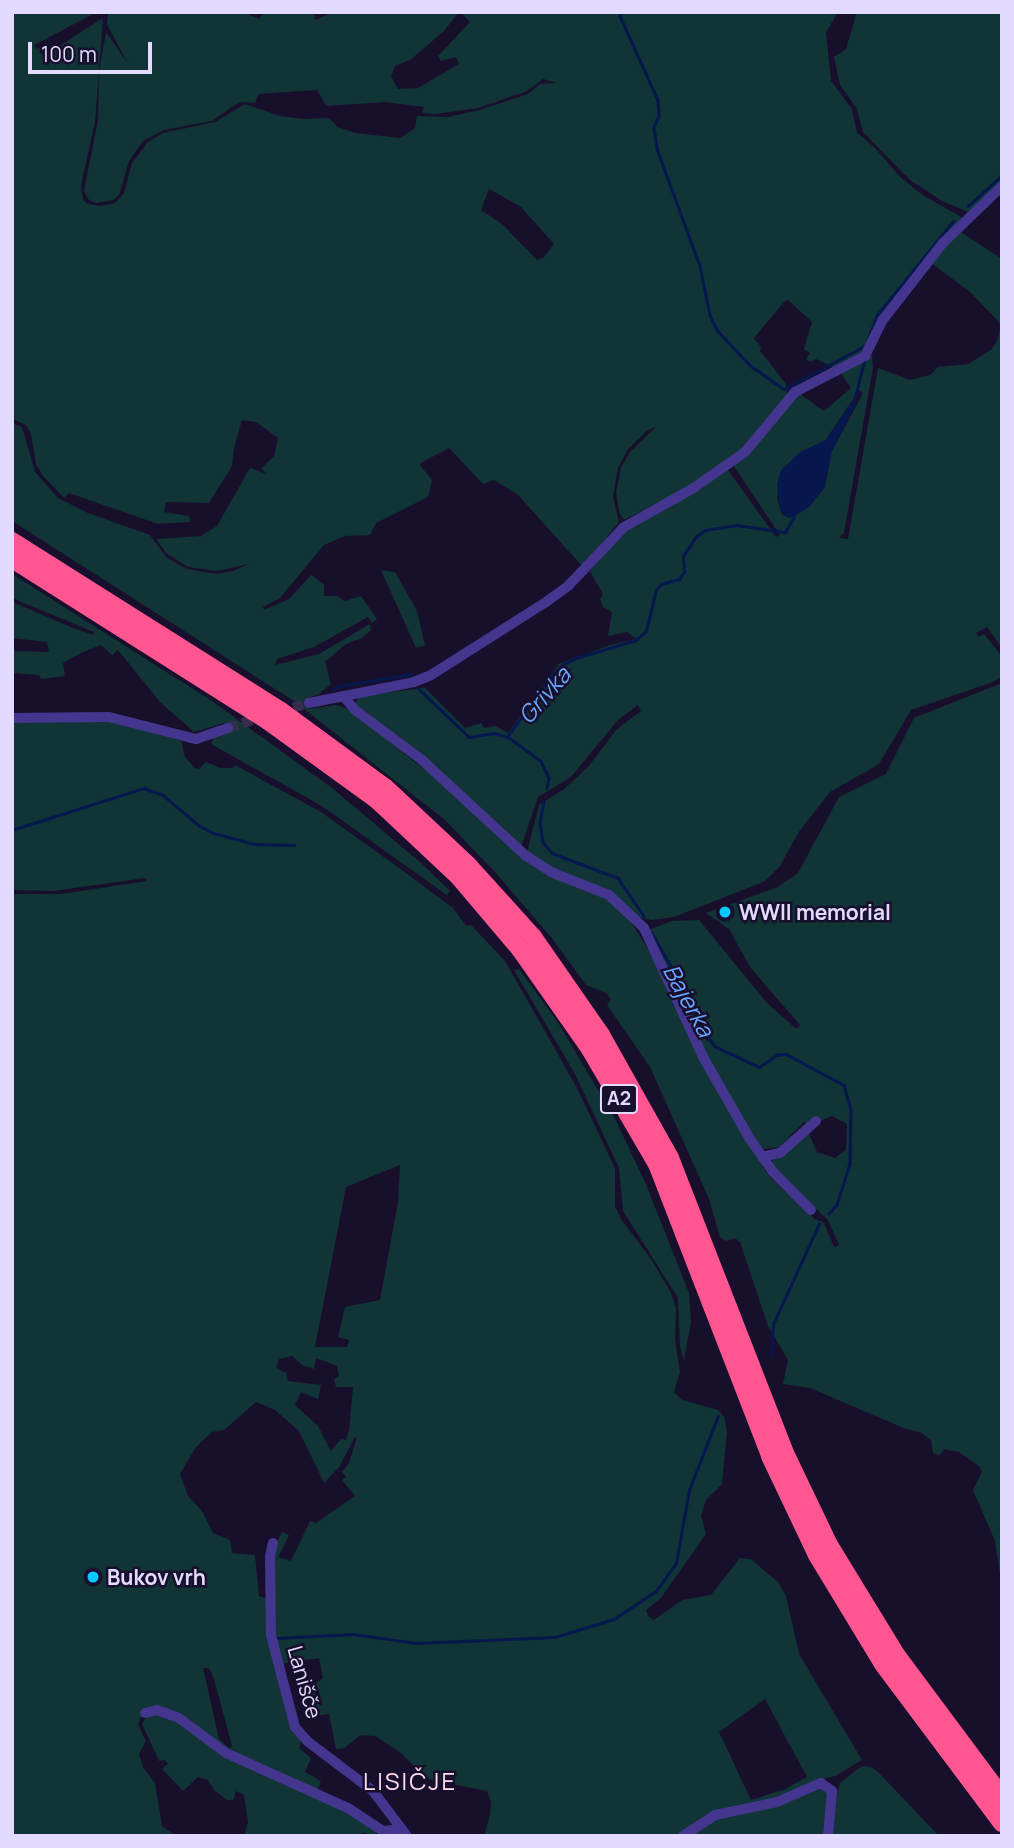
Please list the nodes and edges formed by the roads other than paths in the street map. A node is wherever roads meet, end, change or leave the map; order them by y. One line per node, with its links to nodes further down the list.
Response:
1 (1002, 186): 4 (street)
2 (12, 541): 13 (highway, A2)
3 (12, 559): 14 (highway, A2)
4 (343, 696): 5 (street); 9 (street)
5 (309, 703)
6 (12, 718): 7 (street)
7 (228, 727)
8 (816, 1121): 9 (street)
9 (762, 1157): 10 (street)
10 (811, 1210)
11 (273, 1543): 15 (street, Lanišče)
12 (145, 1713): 15 (street, Lanišče)
13 (1002, 1797)
14 (1002, 1823)
15 (405, 1833)
16 (682, 1836): 17 (street)
17 (828, 1836)

